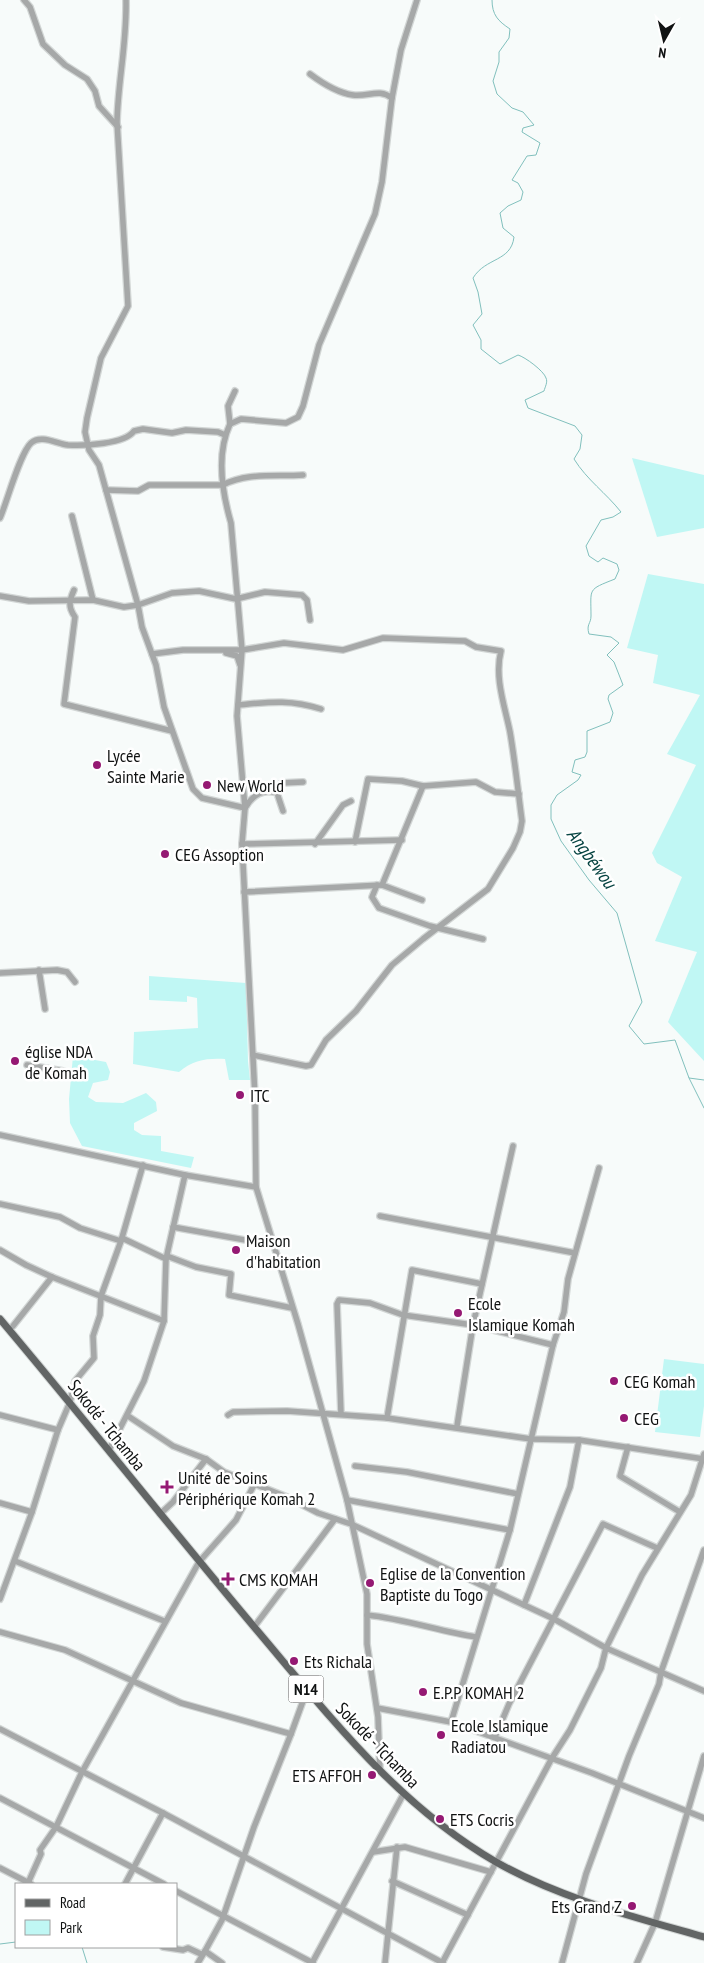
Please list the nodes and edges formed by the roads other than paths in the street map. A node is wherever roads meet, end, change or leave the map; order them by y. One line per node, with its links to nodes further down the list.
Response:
1 (24, 0): 6 (street)
2 (126, 0): 6 (street)
3 (417, 0): 5 (street)
4 (310, 74): 5 (street)
5 (392, 98): 8 (street)
6 (118, 128): 10 (street)
7 (235, 391): 8 (street)
8 (230, 424): 9 (street)
9 (225, 434): 10 (street); 12 (street)
10 (88, 445): 13 (street); 15 (street)
11 (303, 474): 12 (street)
12 (223, 486): 13 (street); 18 (street)
13 (106, 490): 21 (street)
14 (72, 516): 20 (street)
15 (0, 518)
16 (74, 590): 19 (street)
17 (0, 596): 19 (street)
18 (236, 599): 21 (street); 22 (street); 24 (street)
19 (69, 600): 20 (street); 29 (street)
20 (93, 600): 21 (street)
21 (138, 605): 25 (street)
22 (310, 620)
23 (212, 650): 24 (street); 25 (street); 26 (street)
24 (242, 650): 26 (street); 33 (street)
25 (152, 654): 29 (street)
26 (241, 667): 27 (street)
27 (238, 705): 28 (street); 35 (street)
28 (321, 708)
29 (172, 731): 35 (street)
30 (303, 782): 32 (street)
31 (423, 786): 33 (street); 37 (street); 38 (street)
32 (267, 792): 35 (street); 36 (street)
33 (519, 794): 44 (street)
34 (351, 801): 40 (street)
35 (245, 808): 39 (street)
36 (283, 811)
37 (402, 840): 38 (street); 41 (street)
38 (354, 842): 40 (street)
39 (242, 844): 40 (street); 42 (street)
40 (315, 844)
41 (379, 885): 42 (street); 43 (street); 44 (street)
42 (244, 892): 50 (street)
43 (422, 900)
44 (438, 928): 45 (street); 50 (street)
45 (483, 939)
46 (39, 970): 47 (street); 48 (street); 49 (street)
47 (0, 973)
48 (75, 982)
49 (45, 1009)
50 (253, 1055): 58 (street)
51 (27, 1065): 52 (street)
52 (63, 1071)
53 (0, 1135): 55 (street)
54 (512, 1146): 62 (street)
55 (143, 1165): 57 (street); 63 (street)
56 (599, 1168): 66 (street)
57 (185, 1175): 58 (street); 61 (street)
58 (256, 1187): 64 (street)
59 (0, 1204): 63 (street)
60 (380, 1216): 62 (street)
61 (174, 1228): 64 (street); 67 (street)
62 (492, 1238): 66 (street); 69 (street)
63 (121, 1239): 67 (street); 70 (street)
64 (273, 1245): 71 (street)
65 (0, 1250): 68 (street)
66 (576, 1253): 77 (street)
67 (167, 1258): 71 (street); 74 (street)
68 (52, 1277): 70 (street); 76 (street)
69 (482, 1284): 72 (street); 75 (street)
70 (101, 1296): 74 (street); 78 (street)
71 (292, 1308): 79 (street)
72 (403, 1315): 75 (street); 80 (street); 84 (street)
73 (0, 1319): 78 (main road, Sokodé - Tchamba / N14)
74 (164, 1321): 83 (street)
75 (473, 1325): 77 (street); 85 (street)
76 (13, 1326)
77 (553, 1345): 87 (street)
78 (70, 1402): 86 (street); 90 (main road, Sokodé - Tchamba / N14)
79 (324, 1413): 80 (street); 82 (street); 96 (street)
80 (341, 1414): 84 (street)
81 (0, 1415): 86 (street)
82 (228, 1415)
83 (128, 1416): 90 (street); 92 (street)
84 (387, 1418): 85 (street)
85 (457, 1426): 87 (street)
86 (58, 1430): 98 (street)
87 (531, 1438): 88 (street); 95 (street)
88 (579, 1440): 89 (street); 110 (street)
89 (628, 1447): 91 (street); 99 (street)
90 (109, 1450): 100 (main road, Sokodé - Tchamba / N14)
91 (704, 1457): 99 (street)
92 (206, 1459): 94 (street); 100 (street)
93 (355, 1466): 95 (street)
94 (254, 1483): 101 (street); 107 (street)
95 (518, 1494): 103 (street)
96 (347, 1500): 102 (street); 103 (street)
97 (0, 1503): 98 (street)
98 (32, 1512): 106 (street)
99 (680, 1512): 104 (street)
100 (160, 1514): 107 (main road, Sokodé - Tchamba / N14)
101 (335, 1519): 102 (street); 114 (street)
102 (351, 1524): 108 (street); 111 (street)
103 (510, 1530): 108 (street)
104 (657, 1548): 112 (street); 117 (street)
105 (704, 1550): 118 (street)
106 (15, 1561): 109 (street); 113 (street)
107 (199, 1562): 113 (street); 114 (main road, Sokodé - Tchamba / N14)
108 (492, 1590): 110 (street); 116 (street)
109 (0, 1599)
110 (524, 1605): 112 (street)
111 (367, 1615): 116 (street); 122 (street)
112 (554, 1619): 117 (street); 126 (street)
113 (164, 1621): 119 (street)
114 (254, 1627): 120 (main road, Sokodé - Tchamba / N14)
115 (0, 1632): 119 (street)
116 (476, 1637): 123 (street)
117 (606, 1648): 118 (street); 128 (street)
118 (661, 1672): 121 (street); 131 (street)
119 (131, 1682): 125 (street); 130 (street)
120 (308, 1690): 125 (street); 129 (main road, Sokodé - Tchamba / N14)
121 (704, 1691)
122 (377, 1708): 123 (street); 129 (street)
123 (451, 1722): 126 (street)
124 (0, 1729): 130 (street)
125 (291, 1734): 140 (street)
126 (495, 1737): 128 (street)
127 (704, 1756): 135 (street)
128 (552, 1758): 131 (street); 141 (street)
129 (380, 1771): 132 (main road, Sokodé - Tchamba / N14)
130 (82, 1772): 134 (street); 137 (street)
131 (619, 1784): 135 (street); 150 (street)
132 (403, 1795): 139 (street); 141 (main road, Sokodé - Tchamba / N14)
133 (0, 1798): 137 (street)
134 (163, 1812): 140 (street); 143 (street)
135 (689, 1812): 136 (street); 154 (street)
136 (704, 1818)
137 (56, 1827): 143 (street); 146 (street)
138 (397, 1847): 139 (street); 144 (street); 145 (street)
139 (373, 1852): 151 (street)
140 (244, 1856): 151 (street); 152 (street)
141 (497, 1863): 144 (street); 150 (main road, Sokodé - Tchamba / N14)
142 (0, 1868): 146 (street)
143 (134, 1869): 147 (street); 148 (street)
144 (492, 1872): 153 (street)
145 (392, 1881): 153 (street); 155 (street)
146 (30, 1883)
147 (126, 1883)
148 (162, 1883)
149 (178, 1892): 152 (street)
150 (580, 1898): 154 (main road, Sokodé - Tchamba / N14); 164 (street)
151 (342, 1910): 155 (street); 161 (street)
152 (222, 1915): 158 (street); 161 (street)
153 (468, 1915): 163 (street)
154 (655, 1923): 156 (main road, Sokodé - Tchamba / N14); 165 (street)
155 (386, 1934): 162 (street); 163 (street)
156 (704, 1937)
157 (170, 1948): 158 (street)
158 (203, 1953): 159 (street); 160 (street)
159 (198, 1963)
160 (222, 1963)
161 (313, 1963)
162 (385, 1963)
163 (443, 1963)
164 (562, 1963)
165 (637, 1963)

